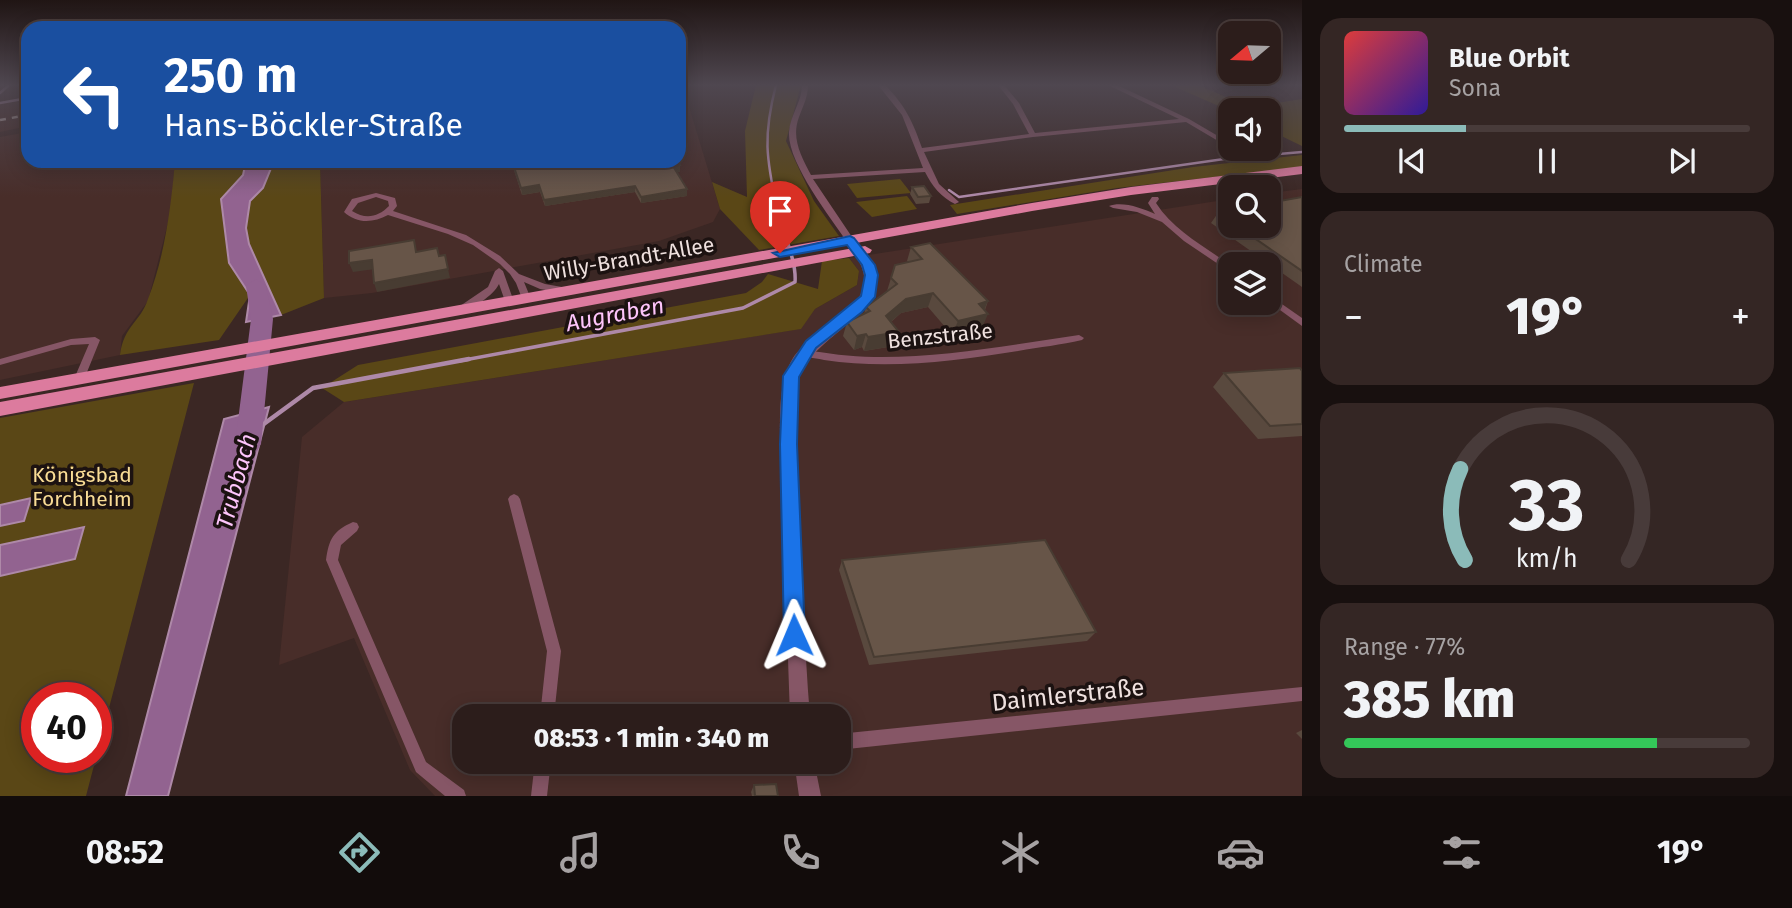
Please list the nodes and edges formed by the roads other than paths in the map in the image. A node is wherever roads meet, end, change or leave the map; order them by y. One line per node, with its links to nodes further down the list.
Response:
1 (793, 122): 11 (street)
2 (909, 122): 8 (street)
3 (1026, 122): 6 (street)
4 (1165, 122): 6 (street)
5 (1190, 122): 7 (street)
6 (1033, 135): 8 (street)
7 (1218, 139)
8 (919, 151): 9 (street)
9 (926, 170): 11 (street); 16 (street)
10 (1302, 170): 20 (main road, Willy-Brandt-Allee)
11 (809, 177): 20 (street)
12 (1302, 178): 13 (main road, Willy-Brandt-Allee)
13 (1281, 181)
14 (1218, 189): 15 (main road, Willy-Brandt-Allee)
15 (1155, 199): 17 (main road, Willy-Brandt-Allee); 19 (street)
16 (955, 202)
17 (1113, 206): 19 (street); 20 (main road, Willy-Brandt-Allee)
18 (388, 212): 18 (street); 21 (street)
19 (1169, 223): 22 (street)
20 (854, 246): 23 (main road, Willy-Brandt-Allee); 34 (street)
21 (489, 253): 24 (street); 25 (street)
22 (1218, 260)
23 (764, 262): 26 (main road, Willy-Brandt-Allee); 27 (main road, Willy-Brandt-Allee)
24 (499, 272): 29 (street); 30 (street)
25 (519, 277): 26 (street); 27 (street)
26 (572, 290): 27 (main road, Willy-Brandt-Allee)
27 (528, 305): 29 (main road, Willy-Brandt-Allee)
28 (1281, 307): 31 (street)
29 (511, 308): 30 (main road, Willy-Brandt-Allee); 33 (main road, Willy-Brandt-Allee)
30 (458, 311): 33 (main road, Willy-Brandt-Allee)
31 (1302, 323)
32 (1079, 338): 34 (street, Benzstraße)
33 (301, 348): 36 (main road)
34 (804, 353): 43 (street)
35 (0, 362): 36 (street)
36 (76, 387): 37 (main road); 38 (main road)
37 (0, 393)
38 (0, 409)
39 (514, 499): 42 (street)
40 (353, 527): 47 (street)
41 (1302, 694): 44 (street, Daimlerstraße)
42 (548, 704)
43 (799, 704)
44 (851, 741)
45 (542, 774): 48 (street)
46 (806, 774): 49 (street)
47 (458, 796)
48 (539, 796)
49 (810, 796)

